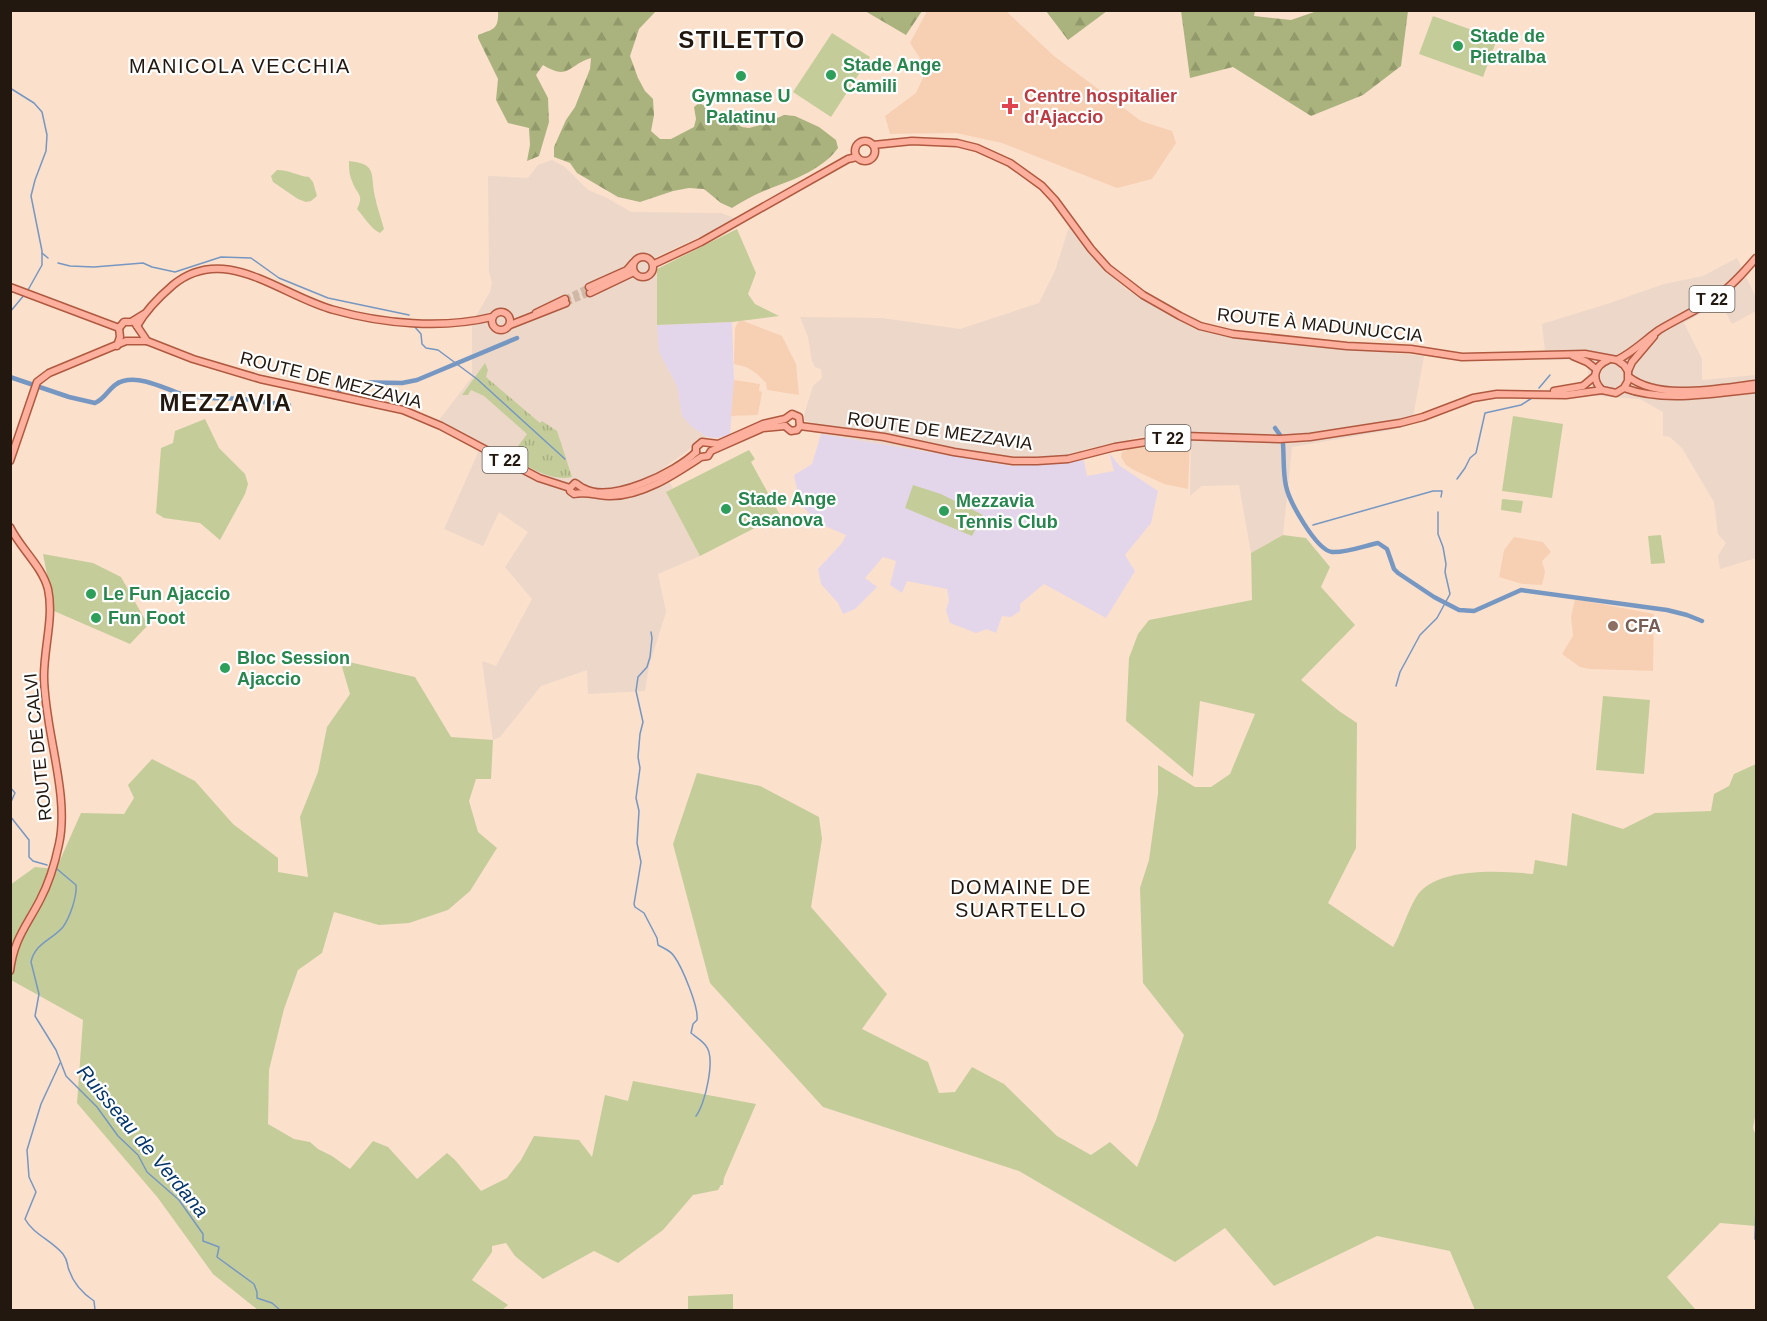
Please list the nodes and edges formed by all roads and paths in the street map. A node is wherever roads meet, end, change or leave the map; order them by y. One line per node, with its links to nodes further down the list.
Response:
1 (874, 148): 2 (main road); 2 (main road); 23 (main road, ROUTE À MADUNUCCIA)
2 (856, 155): 5 (main road)
3 (1756, 258): 19 (main road, T 22)
4 (634, 262): 5 (main road); 6 (main road); 6 (main road)
5 (654, 264): 6 (main road)
6 (634, 272)
7 (10, 287): 17 (main road)
8 (566, 301): 12 (main road)
9 (144, 314): 13 (main road); 14 (main road); 18 (main road)
10 (509, 316): 11 (main road); 12 (main road); 15 (main road)
11 (492, 317): 13 (main road); 16 (main road)
12 (524, 318): 15 (main road)
13 (474, 321): 16 (main road)
14 (131, 322): 17 (main road); 18 (main road)
15 (510, 324): 16 (main road)
16 (492, 326)
17 (119, 328): 20 (main road)
18 (138, 328): 21 (main road); 22 (main road)
19 (1660, 330): 25 (main road, T 22); 27 (main road, T 22)
20 (123, 339): 21 (main road); 37 (main road)
21 (134, 340): 22 (main road, T 22)
22 (147, 341): 36 (main road, ROUTE DE MEZZAVIA / T 22)
23 (1570, 355): 24 (main road, ROUTE À MADUNUCCIA); 26 (main road, ROUTE À MADUNUCCIA)
24 (1608, 360): 25 (main road); 26 (main road)
25 (1617, 360): 27 (main road)
26 (1595, 372): 31 (main road); 32 (main road, ROUTE DE MEZZAVIA / T 22)
27 (1628, 374): 28 (main road); 29 (main road)
28 (1756, 384)
29 (1624, 388): 30 (main road); 31 (main road)
30 (1756, 389)
31 (1602, 390): 32 (main road, ROUTE DE MEZZAVIA / T 22)
32 (1536, 393): 34 (main road, ROUTE DE MEZZAVIA / T 22)
33 (785, 423): 34 (main road); 34 (main road); 35 (main road)
34 (800, 426)
35 (710, 448): 36 (main road); 36 (main road)
36 (699, 454)
37 (10, 461)
38 (10, 527): 39 (main road, ROUTE DE CALVI)
39 (10, 970)

